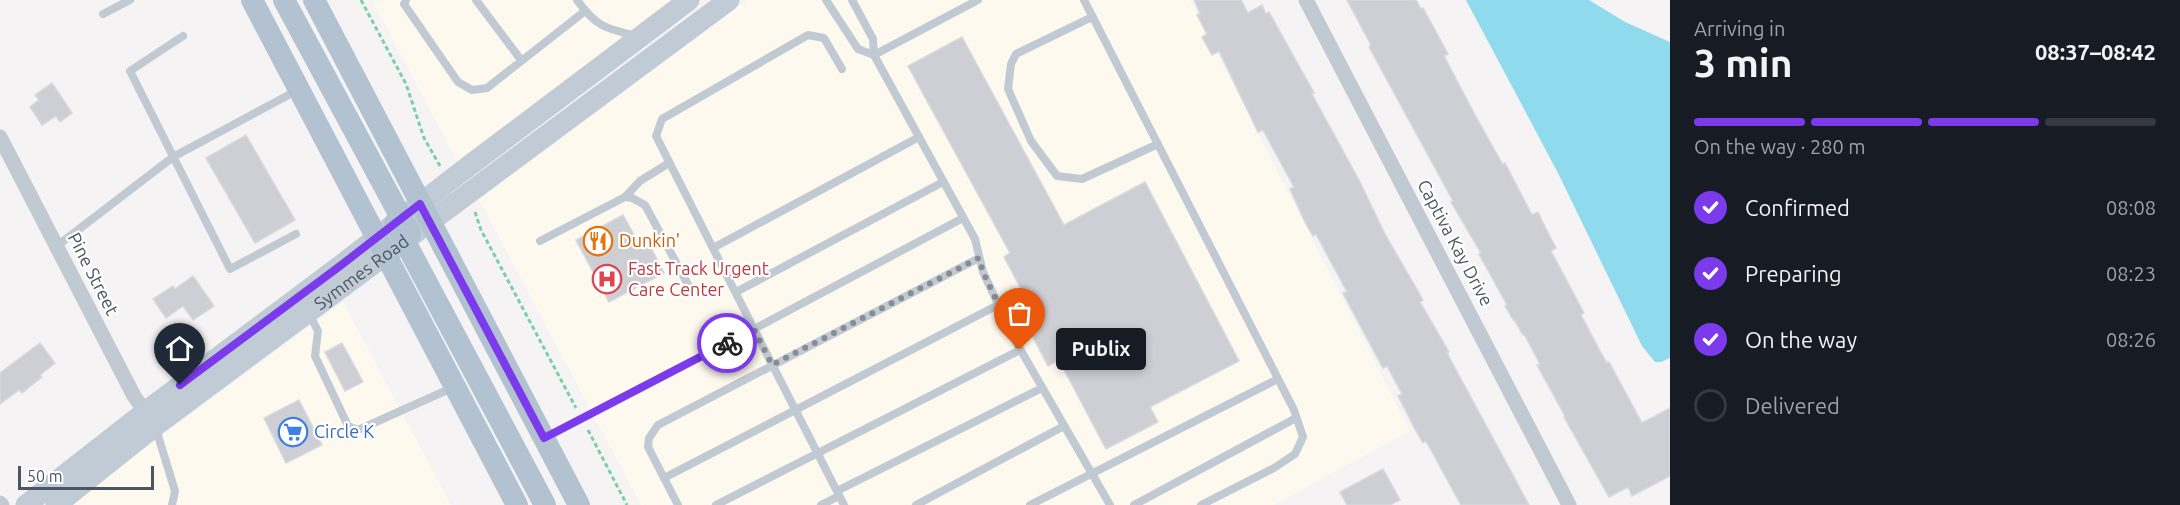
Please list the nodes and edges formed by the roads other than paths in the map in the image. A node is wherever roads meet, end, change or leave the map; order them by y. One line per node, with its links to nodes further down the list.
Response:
1 (130, 0): 16 (lane)
2 (252, 0): 23 (main road)
3 (284, 0): 33 (main road)
4 (314, 0): 31 (main road)
5 (406, 0): 21 (lane)
6 (476, 0): 21 (lane)
7 (577, 0): 15 (lane)
8 (689, 0): 19 (street, Symmes Road)
9 (729, 0): 31 (street, Symmes Road)
10 (826, 0): 20 (lane)
11 (852, 0): 20 (lane)
12 (978, 0): 20 (lane)
13 (1084, 0): 17 (lane)
14 (1306, 0): 74 (street, Captiva Kay Drive)
15 (585, 11): 19 (lane); 21 (lane)
16 (103, 14)
17 (1092, 16): 26 (lane); 26 (lane)
18 (183, 36): 27 (lane)
19 (640, 37): 31 (street, Symmes Road)
20 (874, 55): 25 (lane)
21 (521, 60)
22 (842, 69): 28 (lane)
23 (299, 90): 27 (lane); 37 (main road)
24 (0, 137): 36 (street, Pine Street)
25 (919, 137): 29 (lane); 38 (lane)
26 (1158, 144): 47 (lane)
27 (173, 157): 34 (lane); 36 (lane)
28 (669, 163): 30 (lane); 38 (lane)
29 (943, 182): 32 (lane); 41 (lane)
30 (625, 197): 35 (lane); 40 (lane)
31 (425, 213): 33 (street, Symmes Road); 54 (main road)
32 (963, 218): 39 (lane); 44 (lane)
33 (403, 230): 37 (street, Symmes Road); 63 (main road)
34 (296, 234)
35 (540, 241)
36 (57, 246): 52 (street, Pine Street)
37 (381, 246): 43 (street, Symmes Road); 48 (main road); 52 (street, Symmes Road)
38 (713, 248): 41 (lane)
39 (979, 258): 42 (lane); 46 (lane)
40 (692, 292)
41 (736, 292): 44 (lane)
42 (998, 305): 45 (lane); 50 (lane)
43 (308, 313): 48 (lane); 52 (street, Symmes Road)
44 (754, 329): 46 (lane); 54 (lane)
45 (1020, 350): 49 (lane); 55 (lane)
46 (772, 365): 50 (lane); 57 (lane)
47 (1278, 379): 51 (lane); 56 (lane)
48 (455, 387): 62 (main road)
49 (1042, 388): 53 (lane); 58 (lane)
50 (795, 409): 55 (lane); 57 (lane)
51 (1296, 418): 72 (lane); 73 (lane)
52 (150, 419): 59 (street, Symmes Road); 60 (street, Symmes Road); 61 (lane)
53 (1064, 426): 56 (lane); 69 (lane)
54 (544, 438): 64 (main road)
55 (818, 454): 58 (lane); 66 (lane)
56 (1091, 473): 70 (lane); 71 (lane)
57 (664, 478): 65 (lane)
58 (838, 494): 67 (lane); 68 (lane)
59 (26, 505)
60 (56, 505)
61 (172, 505)
62 (517, 505)
63 (545, 505)
64 (579, 505)
65 (678, 505)
66 (716, 505)
67 (821, 505)
68 (844, 505)
69 (916, 505)
70 (1030, 505)
71 (1110, 505)
72 (1134, 505)
73 (1201, 505)
74 (1569, 505)

